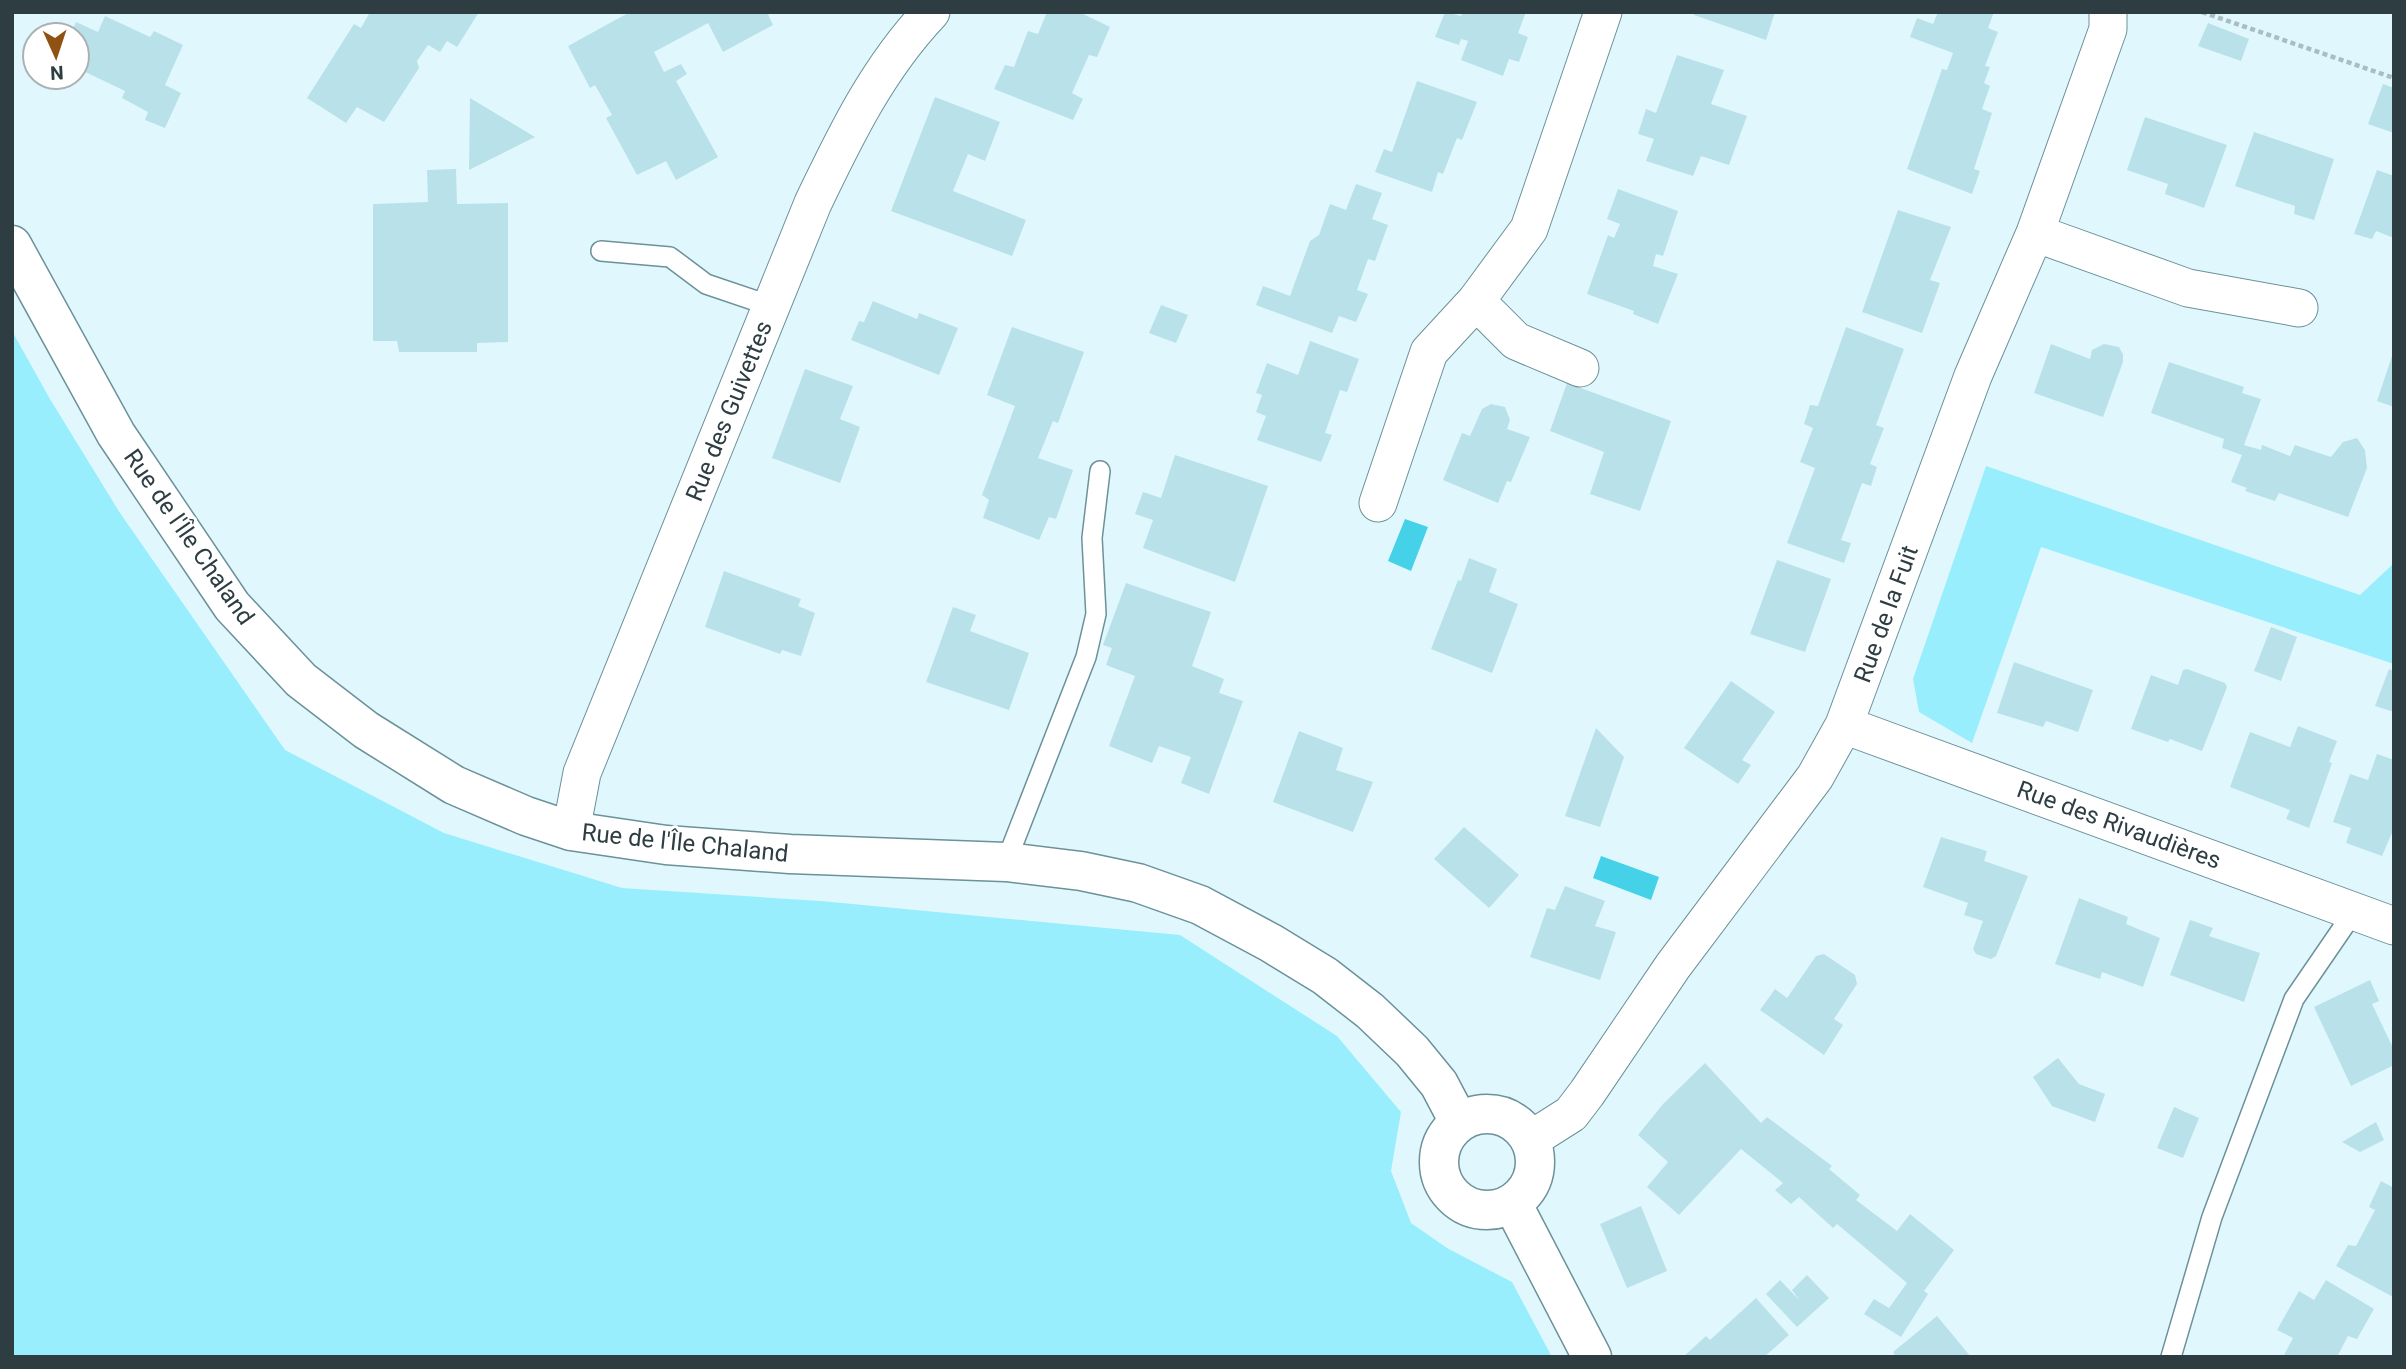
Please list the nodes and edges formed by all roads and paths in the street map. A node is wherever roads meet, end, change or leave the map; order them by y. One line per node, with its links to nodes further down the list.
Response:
1 (931, 12): 10 (street, Rue des Guivettes)
2 (1603, 12): 9 (street)
3 (2108, 12): 6 (street, Rue de la Fuit)
4 (2202, 12): 5 (path)
5 (2394, 78)
6 (2035, 233): 11 (street); 15 (street, Rue de la Fuit)
7 (12, 246): 16 (street, Rue de l'Île Chaland)
8 (601, 251): 10 (lane)
9 (1476, 301): 12 (street); 14 (street)
10 (771, 306): 16 (street, Rue des Guivettes)
11 (2300, 308)
12 (1580, 368)
13 (1100, 471): 17 (lane)
14 (1378, 503)
15 (1844, 725): 18 (street, Rue des Rivaudières); 21 (street, Rue de la Fuit)
16 (571, 831): 17 (street, Rue de l'Île Chaland)
17 (1006, 862): 20 (street, Rue de l'Île Chaland)
18 (2355, 910): 19 (street, Rue des Rivaudières); 24 (lane)
19 (2394, 926)
20 (1459, 1122): 21 (street); 22 (street)
21 (1530, 1140): 22 (street)
22 (1512, 1203): 23 (street)
23 (1592, 1357)
24 (2171, 1357)

